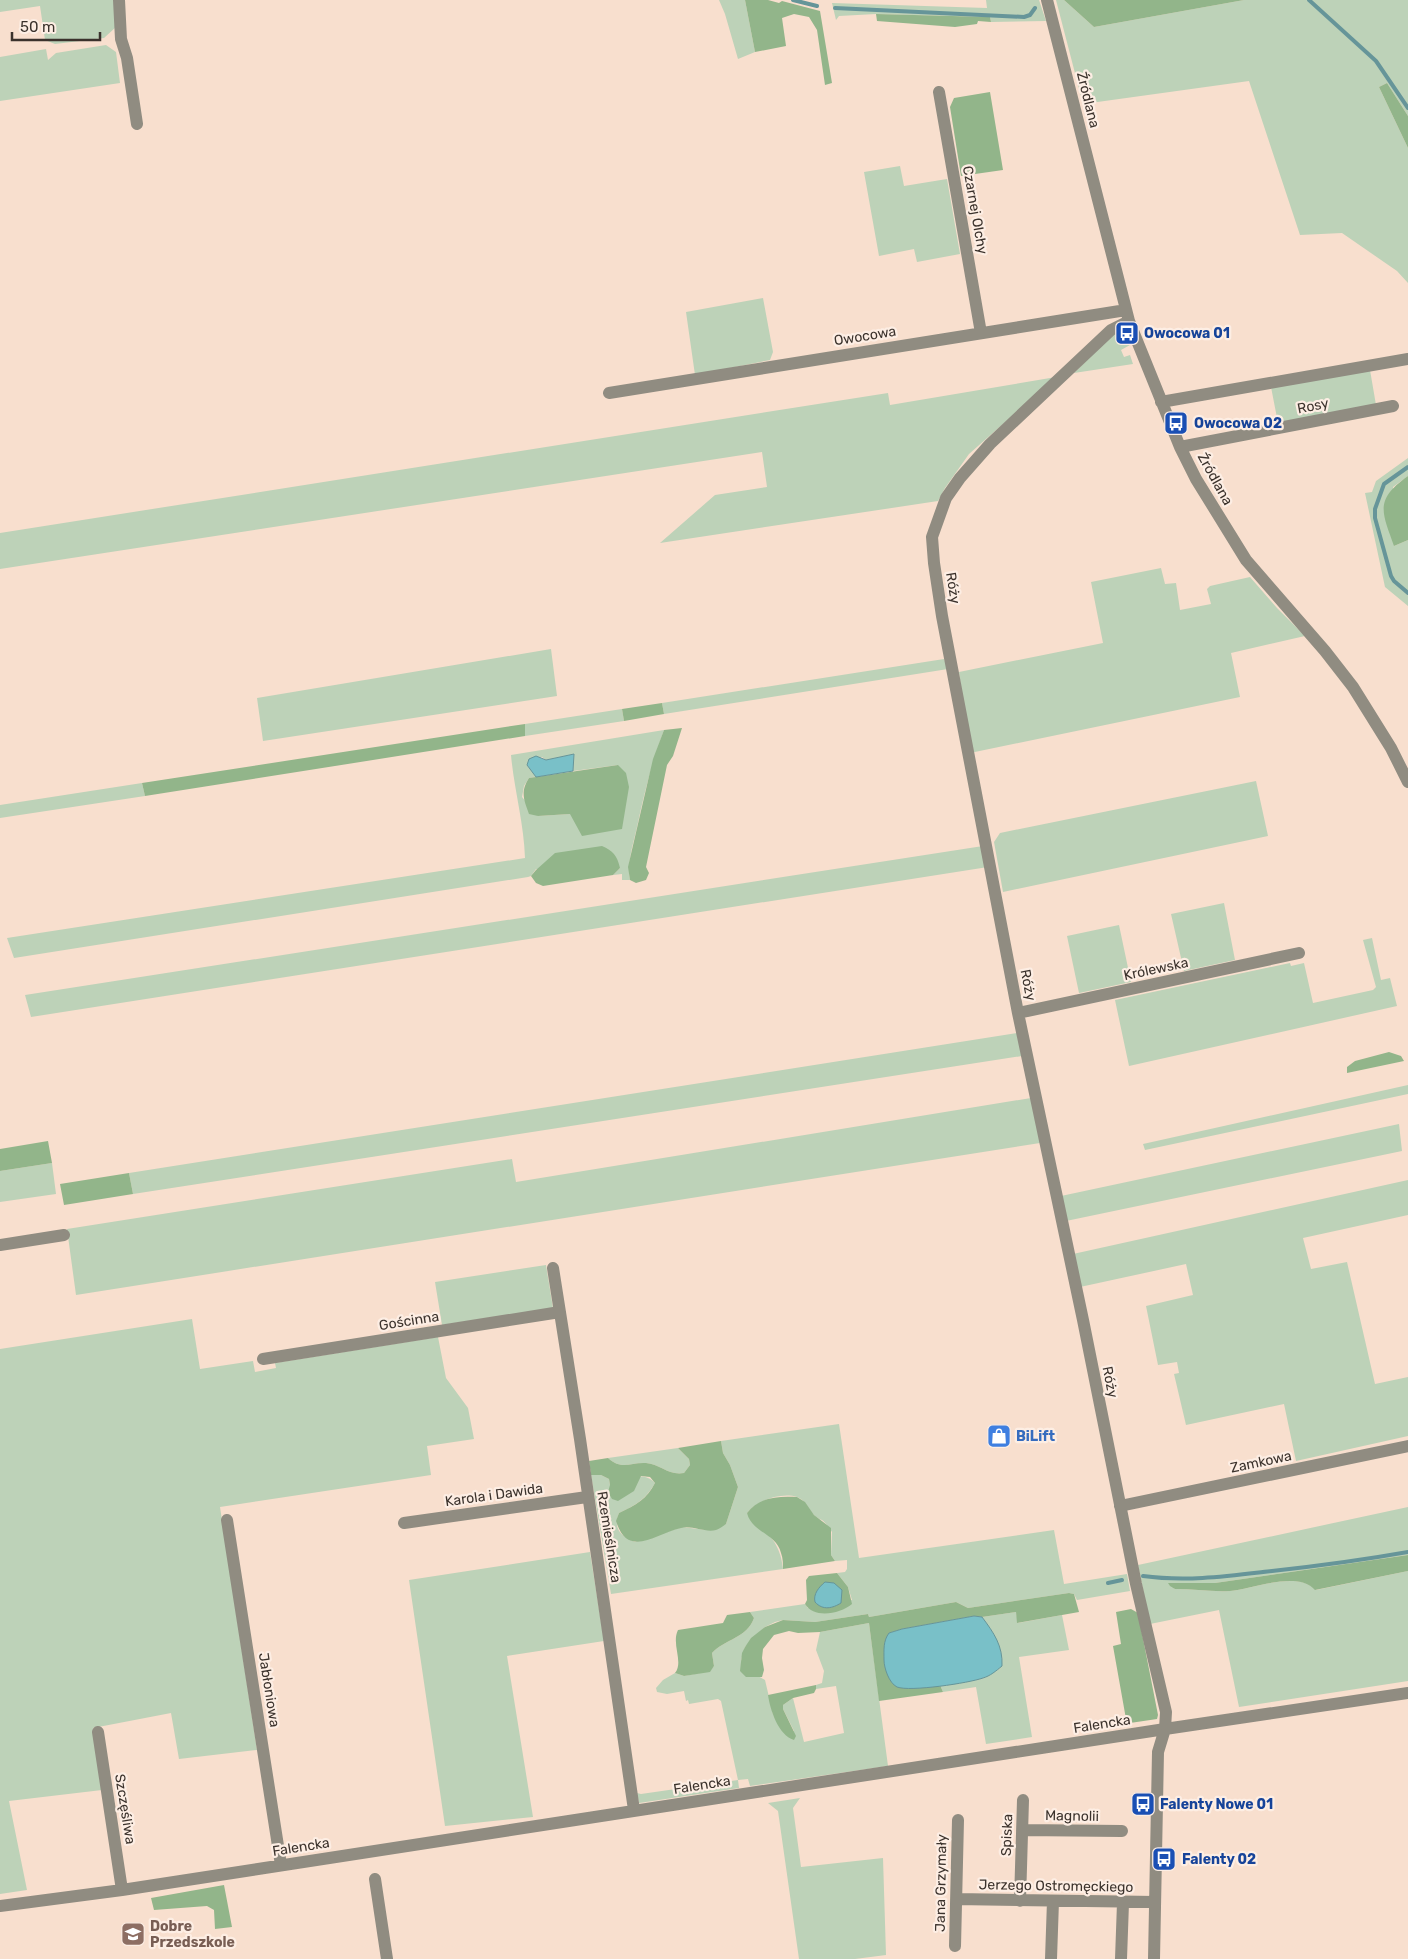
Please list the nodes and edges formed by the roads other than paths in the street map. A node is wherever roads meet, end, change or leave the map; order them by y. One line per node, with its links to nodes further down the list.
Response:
1 (119, 0): 4 (street)
2 (1047, 0): 5 (street, Źródlana)
3 (939, 92): 6 (street, Czarnej Olchy)
4 (137, 124)
5 (1128, 316): 6 (street, Owocowa); 9 (street, Źródlana); 14 (street, Róży)
6 (981, 333): 8 (street, Owocowa)
7 (1408, 359): 9 (street)
8 (609, 393)
9 (1161, 402): 11 (street, Źródlana)
10 (1393, 406): 11 (street, Rosy)
11 (1180, 447): 12 (street, Źródlana)
12 (1408, 782)
13 (1299, 954): 14 (street, Królewska)
14 (1018, 1013): 22 (street, Róży)
15 (64, 1235): 16 (street)
16 (0, 1245)
17 (553, 1268): 18 (street, Rzemieślnicza)
18 (560, 1312): 19 (street, Gościnna); 21 (street, Rzemieślnicza)
19 (263, 1359)
20 (1408, 1446): 22 (street, Zamkowa)
21 (588, 1497): 24 (street, Karola i Dawida); 29 (street, Rzemieślnicza)
22 (1120, 1506): 26 (street, Róży)
23 (227, 1520): 33 (street, Jabłoniowa)
24 (404, 1523)
25 (1408, 1693): 26 (street, Falencka)
26 (1165, 1729): 29 (street, Falencka); 39 (street, Róży)
27 (98, 1732): 35 (street, Szczęśliwa)
28 (1023, 1800): 31 (street, Spiska)
29 (634, 1810): 33 (street, Falencka)
30 (958, 1820): 36 (street, Jana Grzymały)
31 (1022, 1830): 32 (street, Magnolii); 37 (street, Spiska)
32 (1122, 1832)
33 (281, 1865): 35 (street, Falencka)
34 (375, 1880): 43 (street)
35 (122, 1890): 41 (street, Falencka)
36 (956, 1899): 37 (street, Jerzego Ostromęckiego); 42 (street, Jana Grzymały)
37 (1020, 1901): 38 (street, Jerzego Ostromęckiego)
38 (1053, 1901): 40 (street, Jerzego Ostromęckiego); 44 (street)
39 (1154, 1902): 40 (street, Jerzego Ostromęckiego); 46 (street, Róży)
40 (1123, 1903): 45 (street)
41 (0, 1906)
42 (955, 1946)
43 (387, 1959)
44 (1051, 1959)
45 (1121, 1959)
46 (1154, 1959)

